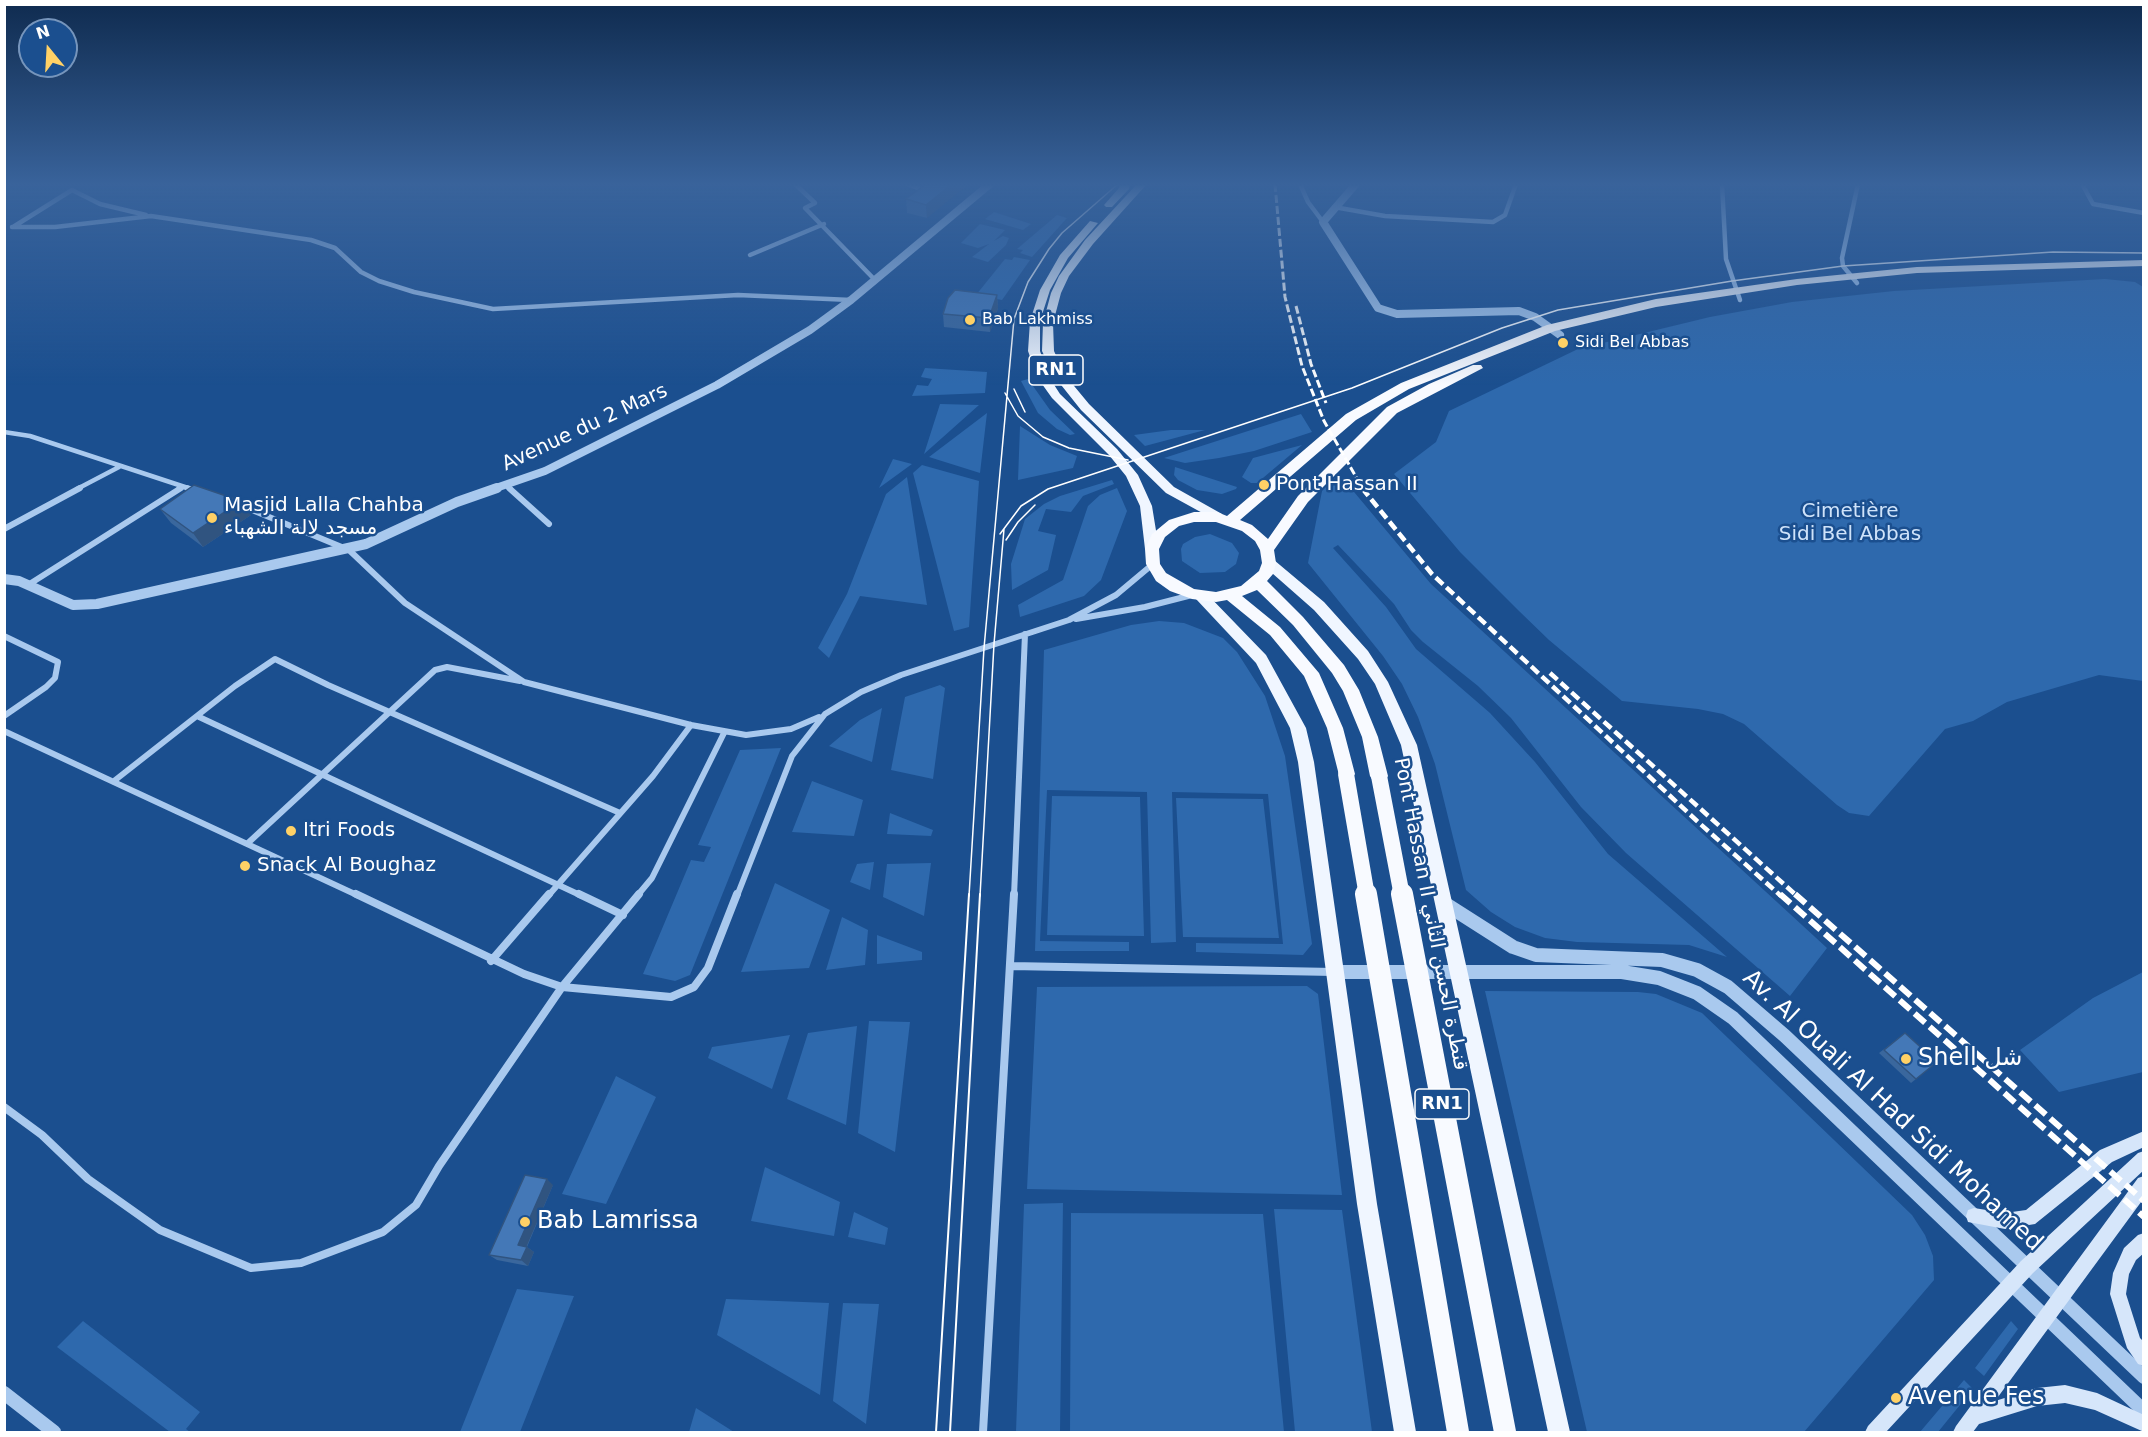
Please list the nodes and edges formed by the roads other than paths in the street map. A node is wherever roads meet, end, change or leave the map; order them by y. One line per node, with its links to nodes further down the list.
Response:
1 (338, 251): 16 (street)
2 (759, 251): 10 (street)
3 (849, 251): 13 (street)
4 (910, 251): 13 (street, Avenue du 2 Mars)
5 (1069, 251): 28 (main road, RN1)
6 (1082, 251): 24 (main road, RN1)
7 (1341, 251): 17 (street)
8 (1726, 251): 15 (street)
9 (1844, 251): 14 (street)
10 (750, 255)
11 (2144, 263): 14 (highway)
12 (2144, 270): 14 (highway)
13 (875, 280): 16 (street, Avenue du 2 Mars)
14 (1854, 280): 15 (highway)
15 (1737, 295): 17 (highway)
16 (851, 300): 20 (street, Avenue du 2 Mars)
17 (1555, 331): 24 (highway); 29 (highway)
18 (4, 432): 19 (street)
19 (119, 467): 21 (street); 26 (street)
20 (506, 485): 25 (street); 27 (street, Avenue du 2 Mars)
21 (182, 487): 22 (street); 32 (street)
22 (202, 493)
23 (234, 503): 27 (street)
24 (1224, 519): 28 (highway); 29 (highway, RN1)
25 (549, 524)
26 (4, 529)
27 (349, 550): 32 (street, Avenue du 2 Mars); 38 (street)
28 (1152, 557): 33 (highway); 35 (street)
29 (1268, 557): 31 (highway); 51 (main road)
30 (4, 579): 32 (street, Avenue du 2 Mars)
31 (1257, 582): 34 (highway); 78 (highway, Pont Hassan II قنطرة الحسن الثاني / RN1, bridge)
32 (27, 585)
33 (1197, 595): 34 (highway); 35 (street); 55 (main road)
34 (1231, 595): 77 (highway, RN1, bridge)
35 (1069, 620): 36 (street)
36 (1025, 634): 40 (street); 54 (street)
37 (4, 636): 41 (street)
38 (524, 682): 39 (street); 43 (street)
39 (391, 712): 42 (street); 46 (street); 48 (street)
40 (825, 714): 45 (street); 57 (street)
41 (4, 716)
42 (197, 716): 46 (street); 47 (street)
43 (691, 725): 45 (street); 48 (street)
44 (4, 731): 47 (street)
45 (724, 733): 52 (street)
46 (324, 774): 49 (street); 50 (street)
47 (114, 781): 49 (street)
48 (620, 813): 50 (street)
49 (248, 843): 53 (street)
50 (557, 885): 52 (street); 53 (street)
51 (1444, 903): 56 (main road); 62 (street, Av. Al Ouali Al Had Sidi Mohamed)
52 (622, 915): 57 (street)
53 (491, 961): 57 (street)
54 (1011, 966): 55 (street); 75 (street)
55 (1334, 972): 56 (street); 76 (main road)
56 (1459, 973): 65 (street); 79 (main road)
57 (562, 987): 58 (street)
58 (4, 1107)
59 (2144, 1139): 62 (main road)
60 (2144, 1159): 64 (main road)
61 (2144, 1184): 66 (main road)
62 (1974, 1216): 64 (street, Av. Al Ouali Al Had Sidi Mohamed)
63 (2144, 1241): 68 (main road)
64 (2027, 1267): 65 (main road); 66 (street, Av. Al Ouali Al Had Sidi Mohamed)
65 (2012, 1284): 67 (street); 80 (main road)
66 (2059, 1297): 67 (main road); 69 (street, Av. Al Ouali Al Had Sidi Mohamed)
67 (2046, 1316): 71 (street); 72 (main road)
68 (2144, 1358)
69 (2144, 1377)
70 (4, 1393): 74 (street)
71 (2144, 1411)
72 (1973, 1417): 73 (main road); 81 (main road)
73 (2144, 1425)
74 (54, 1432)
75 (983, 1432)
76 (1404, 1432)
77 (1458, 1432)
78 (1505, 1432)
79 (1559, 1432)
80 (1874, 1432)
81 (1962, 1432)

